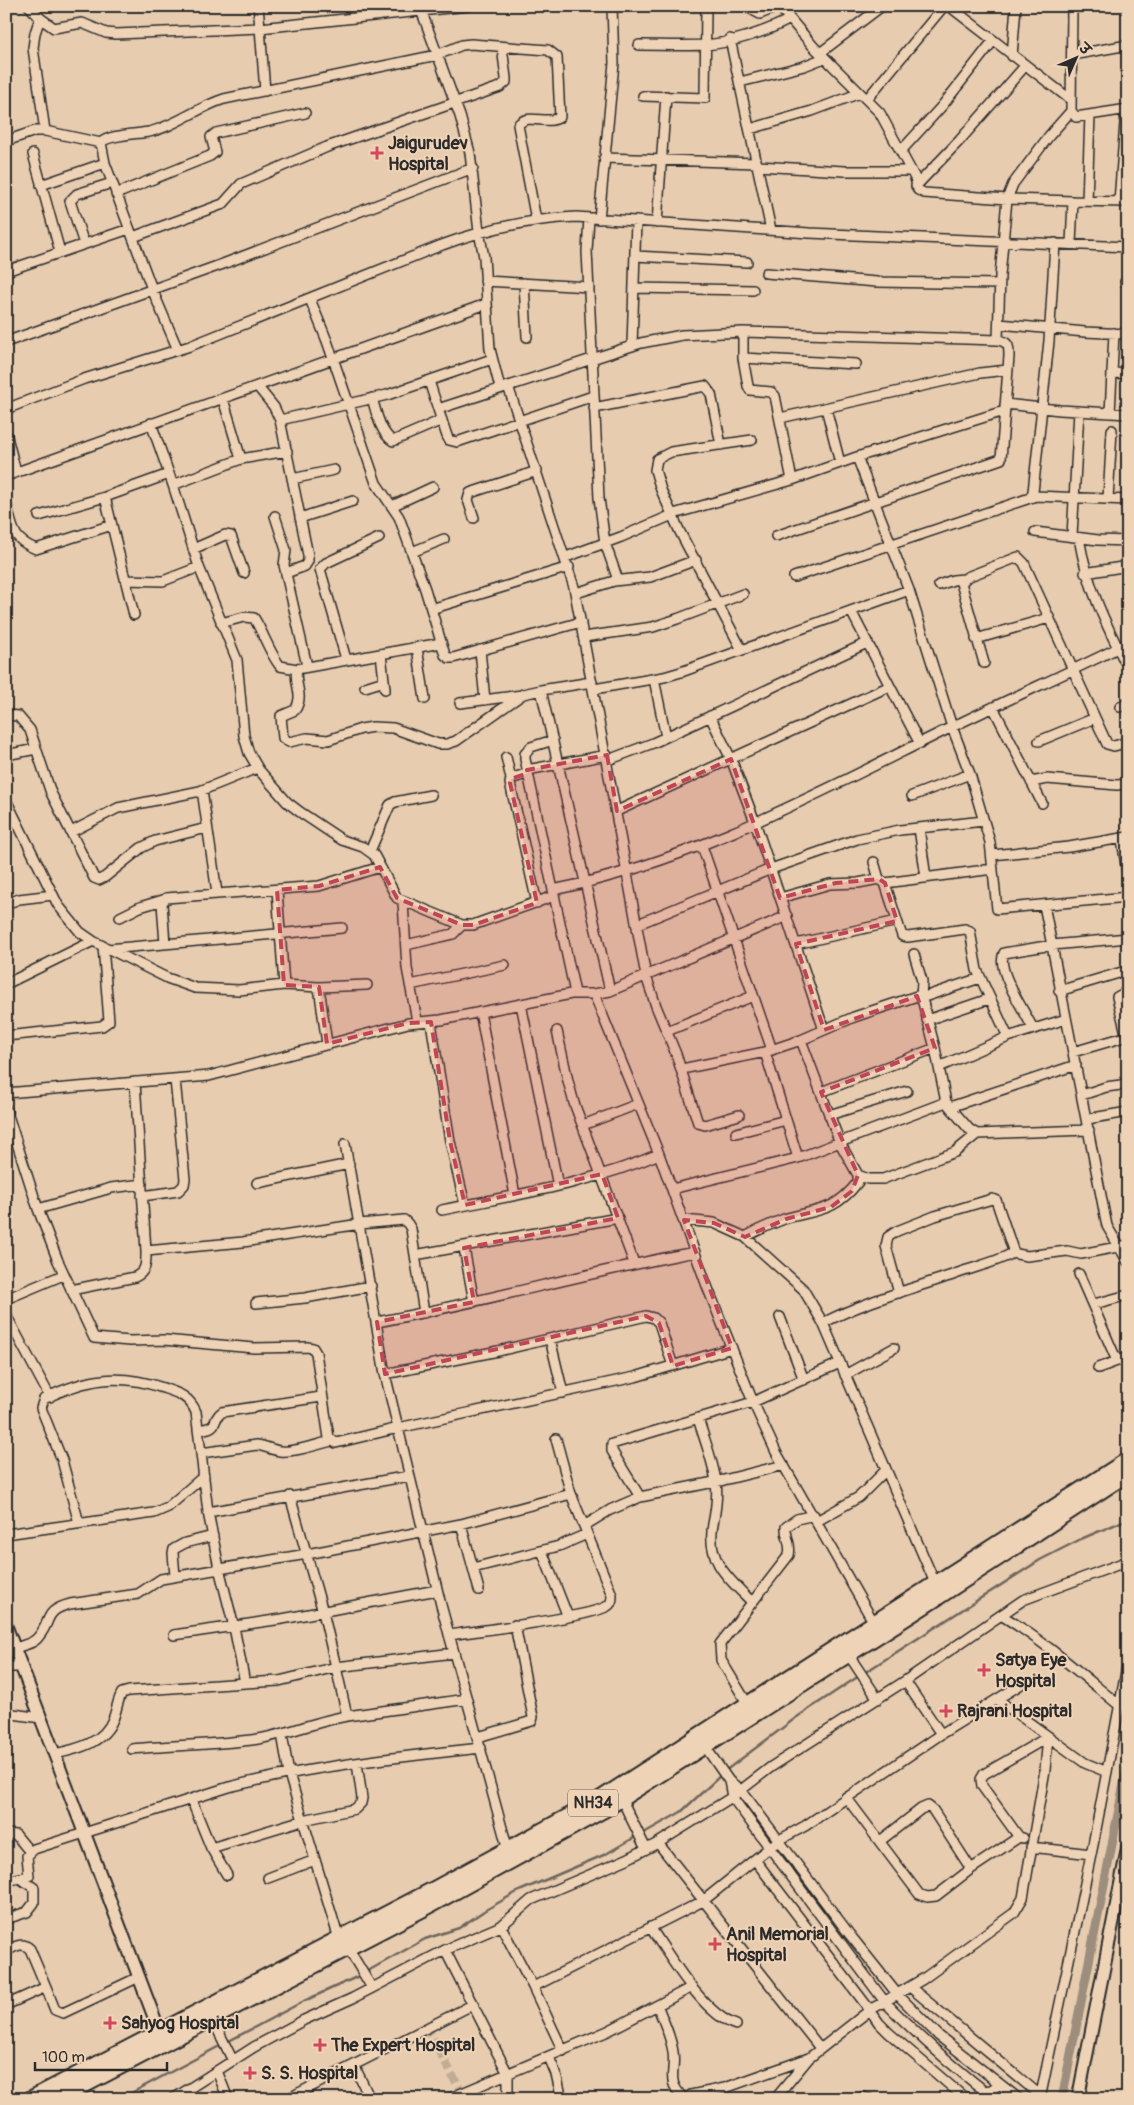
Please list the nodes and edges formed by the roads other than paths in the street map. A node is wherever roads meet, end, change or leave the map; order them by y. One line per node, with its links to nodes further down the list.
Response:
1 (29, 6): 16 (street)
2 (258, 6): 18 (street)
3 (468, 6): 13 (street)
4 (612, 6): 47 (street)
5 (706, 6): 22 (street)
6 (745, 6): 7 (street)
7 (779, 6): 17 (street)
8 (882, 6): 27 (street)
9 (944, 6): 34 (street)
10 (949, 6): 20 (street)
11 (1016, 6): 28 (street)
12 (1088, 6): 14 (street)
13 (439, 7): 15 (street)
14 (1072, 7): 26 (street)
15 (421, 10): 18 (street); 25 (street)
16 (40, 18): 18 (street); 42 (street)
17 (790, 19): 19 (street); 27 (street)
18 (260, 28): 31 (street)
19 (730, 39): 22 (street); 30 (street)
20 (993, 41): 28 (street); 45 (street)
21 (639, 45): 22 (street)
22 (706, 45): 33 (street)
23 (1128, 45): 26 (street)
24 (502, 47): 25 (street); 36 (street); 63 (street)
25 (437, 55): 31 (street); 36 (street)
26 (1072, 55): 35 (street)
27 (822, 56): 30 (street); 34 (street)
28 (1012, 56): 29 (street)
29 (1025, 66): 35 (street); 55 (street)
30 (740, 82): 41 (street)
31 (265, 91): 44 (street)
32 (643, 96): 33 (street)
33 (666, 96): 48 (street)
34 (863, 96): 41 (street); 45 (street)
35 (1071, 100): 38 (street)
36 (455, 102): 51 (street); 68 (street)
37 (1127, 109): 40 (street); 60 (street)
38 (1071, 111): 40 (street); 57 (street)
39 (305, 113): 56 (street)
40 (1090, 115): 59 (street)
41 (750, 129): 50 (street)
42 (46, 131): 43 (street); 44 (street)
43 (6, 141)
44 (101, 143): 49 (street)
45 (901, 151): 52 (street)
46 (33, 154): 54 (street)
47 (604, 158): 48 (street); 62 (street)
48 (661, 161): 50 (street); 65 (street)
49 (105, 163): 53 (street); 54 (street)
50 (758, 165): 52 (street); 66 (street)
51 (473, 168): 67 (street); 84 (street)
52 (911, 171): 55 (street)
53 (112, 183): 56 (street); 71 (street)
54 (41, 185): 74 (street)
55 (916, 186): 57 (street)
56 (116, 194): 68 (street)
57 (1007, 199): 58 (street); 69 (street)
58 (1073, 201): 59 (street); 72 (street)
59 (1087, 201): 60 (street)
60 (1123, 202)
61 (588, 218): 62 (street); 63 (street); 82 (street)
62 (599, 219): 64 (street)
63 (536, 220): 67 (street)
64 (636, 221): 65 (street); 75 (street)
65 (657, 223): 66 (street)
66 (772, 230): 69 (street)
67 (479, 232): 79 (street); 86 (street)
68 (131, 233): 71 (street); 84 (street)
69 (1003, 240): 70 (street); 81 (street)
70 (1055, 243): 72 (street); 89 (street)
71 (84, 244): 74 (street)
72 (1071, 244): 73 (street)
73 (1128, 247)
74 (60, 252): 77 (street)
75 (635, 256): 76 (street); 83 (street)
76 (747, 262)
77 (6, 271)
78 (766, 273): 81 (street)
79 (486, 281): 80 (street); 87 (street)
80 (524, 283): 82 (street); 93 (street)
81 (999, 284): 88 (street)
82 (589, 287): 101 (street)
83 (634, 288): 85 (street); 96 (street)
84 (152, 289): 95 (street); 97 (street)
85 (754, 290)
86 (310, 299): 97 (street); 98 (street)
87 (486, 304): 98 (street); 99 (street)
88 (999, 324): 89 (street); 94 (street)
89 (1050, 329): 91 (street); 113 (street)
90 (743, 332): 94 (street); 96 (street); 100 (street)
91 (1114, 333): 92 (street); 104 (street)
92 (1128, 334)
93 (527, 337)
94 (998, 340): 103 (street)
95 (6, 342)
96 (632, 346): 101 (street)
97 (178, 350): 117 (street)
98 (333, 358): 107 (street); 112 (street)
99 (492, 358): 106 (street); 108 (street)
100 (743, 358): 102 (street); 122 (street)
101 (592, 359): 108 (street); 109 (street)
102 (856, 364)
103 (1007, 370): 115 (street); 116 (street)
104 (1113, 373): 105 (street); 120 (street)
105 (1128, 374)
106 (429, 381): 110 (street); 118 (street)
107 (257, 386): 111 (street); 123 (street)
108 (504, 387): 118 (street); 125 (street)
109 (593, 396): 114 (street); 125 (street)
110 (372, 398): 112 (street); 124 (street)
111 (224, 399): 126 (street); 133 (street)
112 (348, 404): 123 (street); 152 (street)
113 (1041, 407): 116 (street); 119 (street); 145 (street)
114 (594, 408): 130 (street); 165 (street)
115 (826, 408): 122 (street); 134 (street)
116 (1004, 408): 132 (street); 151 (street)
117 (6, 409)
118 (438, 409): 124 (street)
119 (1079, 411): 120 (street); 146 (street)
120 (1110, 413): 121 (street)
121 (1128, 414)
122 (780, 418): 141 (street)
123 (280, 420): 131 (street)
124 (442, 420): 125 (street)
125 (520, 420): 136 (street)
126 (151, 423): 137 (street); 138 (street)
127 (1112, 430): 147 (street)
128 (6, 433): 137 (street)
129 (752, 440): 130 (street)
130 (721, 445): 153 (street)
131 (287, 451): 133 (street); 140 (street)
132 (857, 457): 134 (street); 151 (street)
133 (241, 459): 142 (street)
134 (840, 463): 141 (street)
135 (334, 470): 140 (street)
136 (537, 470): 157 (street); 169 (street)
137 (16, 472): 139 (street)
138 (169, 474): 142 (street); 144 (street)
139 (6, 476)
140 (292, 480): 156 (street)
141 (792, 480): 153 (street)
142 (173, 485): 167 (street)
143 (433, 487): 152 (street)
144 (105, 497): 154 (street); 158 (street)
145 (1030, 498): 146 (street); 166 (street)
146 (1074, 498): 147 (street); 161 (street)
147 (1108, 499): 148 (street)
148 (1128, 500)
149 (353, 501): 156 (street)
150 (6, 503): 158 (street)
151 (875, 503): 160 (street); 166 (street)
152 (392, 506): 168 (street)
153 (673, 515): 165 (street); 170 (street)
154 (39, 516)
155 (275, 516): 175 (street)
156 (300, 518): 175 (street)
157 (474, 518)
158 (112, 525): 179 (street)
159 (1035, 532): 161 (street)
160 (776, 536)
161 (1075, 537): 164 (street); 176 (street)
162 (379, 538): 202 (street)
163 (444, 539): 168 (street)
164 (1128, 541)
165 (605, 543): 169 (street); 180 (street)
166 (892, 545): 177 (street); 182 (street)
167 (192, 549): 172 (street); 174 (street)
168 (412, 552): 186 (street)
169 (566, 557): 173 (street)
170 (696, 560): 180 (street); 185 (street)
171 (1128, 566): 176 (street)
172 (199, 567): 179 (street); 191 (street)
173 (569, 567): 183 (street); 186 (street)
174 (244, 573)
175 (286, 573): 204 (street)
176 (1086, 573): 198 (street)
177 (794, 577)
178 (964, 579): 181 (street); 189 (street); 193 (street)
179 (126, 580): 188 (street)
180 (618, 580): 183 (street)
181 (939, 584)
182 (909, 590): 187 (street); 221 (street)
183 (576, 594): 190 (street)
184 (743, 594): 185 (street)
185 (718, 603): 192 (street); 200 (street)
186 (431, 609): 196 (street)
187 (851, 611): 194 (street); 200 (street)
188 (134, 615)
189 (1048, 618): 193 (street); 207 (street)
190 (581, 622): 192 (street); 199 (street)
191 (222, 623): 206 (street); 233 (street)
192 (584, 637): 209 (street)
193 (976, 639): 203 (street)
194 (867, 643): 210 (street); 219 (street)
195 (1128, 643): 198 (street)
196 (441, 644): 197 (street); 199 (street)
197 (416, 648): 201 (street); 214 (street)
198 (1118, 648): 205 (street); 207 (street)
199 (480, 650): 215 (street)
200 (742, 650): 208 (street)
201 (381, 654): 202 (street); 211 (street)
202 (346, 659): 204 (street)
203 (984, 663)
204 (307, 666): 206 (street)
205 (1128, 668)
206 (297, 669): 213 (street)
207 (1072, 670): 217 (street); 220 (street)
208 (654, 679): 209 (street); 222 (street)
209 (593, 686): 212 (street); 230 (street)
210 (890, 686): 226 (street); 231 (street)
211 (365, 687)
212 (541, 690): 213 (street); 223 (street)
213 (523, 694): 215 (street)
214 (425, 700)
215 (485, 700): 216 (street)
216 (460, 703)
217 (993, 708): 221 (street); 237 (street)
218 (6, 714): 227 (street)
219 (710, 716): 222 (street); 231 (street)
220 (1095, 718): 224 (street); 225 (street)
221 (952, 727): 226 (street); 235 (street)
222 (666, 737): 230 (street)
223 (553, 740): 232 (street); 234 (street)
224 (1038, 741)
225 (1128, 742)
226 (920, 744): 246 (street)
227 (36, 749): 228 (street); 249 (street)
228 (6, 755)
229 (506, 757): 236 (street)
230 (607, 758): 232 (street); 244 (street)
231 (731, 759): 244 (street); 246 (street)
232 (557, 764): 234 (street); 262 (street)
233 (257, 768): 239 (street); 252 (street)
234 (527, 771): 236 (street); 266 (street)
235 (970, 774): 241 (street); 245 (street)
236 (511, 779): 272 (street)
237 (1031, 782): 238 (street); 243 (street)
238 (1128, 784)
239 (202, 790): 247 (street); 249 (street)
240 (431, 795): 252 (street)
241 (912, 796)
242 (6, 800): 267 (street)
243 (1042, 803)
244 (617, 811): 258 (street)
245 (984, 821): 248 (street); 253 (street)
246 (755, 822): 251 (street); 256 (street)
247 (207, 828): 249 (street); 265 (street)
248 (920, 828): 256 (street); 259 (street)
249 (71, 832)
250 (1125, 838): 253 (street); 260 (street)
251 (702, 846): 258 (street); 264 (street)
252 (370, 851): 255 (street)
253 (992, 855): 257 (street)
254 (874, 862): 261 (street)
255 (380, 867): 263 (street); 271 (street)
256 (771, 869): 264 (street); 269 (street)
257 (993, 869): 259 (street); 274 (street)
258 (628, 872): 262 (street); 278 (street)
259 (926, 878): 261 (street)
260 (1128, 880)
261 (882, 881): 269 (street); 277 (street)
262 (586, 884): 266 (street); 300 (street)
263 (277, 890): 265 (street); 281 (street)
264 (718, 892): 278 (street); 283 (street)
265 (217, 893): 270 (street)
266 (554, 893): 272 (street); 303 (street)
267 (53, 895): 273 (street); 284 (street)
268 (1128, 897): 274 (street)
269 (780, 898): 275 (street)
270 (163, 900): 276 (street); 285 (street)
271 (403, 902): 279 (street); 287 (street)
272 (537, 903): 279 (street)
273 (6, 904)
274 (1044, 905): 288 (street)
275 (787, 916): 283 (street); 286 (street)
276 (120, 917)
277 (897, 921): 286 (street); 294 (street)
278 (638, 924): 293 (street)
279 (462, 925): 287 (street)
280 (342, 928): 281 (street)
281 (280, 935): 285 (street); 296 (street)
282 (1128, 938): 288 (street)
283 (734, 940): 293 (street); 305 (street)
284 (93, 941): 289 (street); 295 (street)
285 (165, 944): 289 (street)
286 (796, 944): 315 (street)
287 (406, 945): 298 (street)
288 (1052, 945): 301 (street); 314 (street)
289 (105, 948): 296 (street); 318 (street)
290 (914, 954): 306 (street)
291 (505, 965): 298 (street)
292 (1122, 972): 301 (street)
293 (646, 976): 300 (street); 317 (street)
294 (980, 978): 306 (street); 307 (street)
295 (6, 984)
296 (284, 985): 299 (street)
297 (367, 985): 299 (street)
298 (410, 985): 312 (street)
299 (319, 987): 322 (street)
300 (610, 990): 304 (street)
301 (1059, 991): 310 (street)
302 (1128, 991): 319 (street)
303 (575, 993): 304 (street); 308 (street)
304 (594, 994): 336 (street)
305 (753, 996): 317 (street); 324 (street)
306 (921, 998): 311 (street); 315 (street)
307 (989, 999): 311 (street); 320 (street)
308 (520, 1004): 309 (street); 357 (street)
309 (480, 1012): 313 (street); 359 (street)
310 (1066, 1019): 314 (street); 325 (street)
311 (927, 1020): 323 (street)
312 (417, 1021): 313 (street); 322 (street)
313 (431, 1022): 361 (street)
314 (1033, 1029): 320 (street)
315 (824, 1030): 321 (street)
316 (557, 1031): 344 (street)
317 (667, 1031): 328 (street)
318 (6, 1036)
319 (1127, 1036): 325 (street)
320 (1008, 1037): 327 (street)
321 (801, 1040): 324 (street); 333 (street)
322 (327, 1044): 329 (street)
323 (935, 1048): 327 (street); 333 (street)
324 (768, 1051): 328 (street); 342 (street)
325 (1073, 1052): 326 (street)
326 (1076, 1065): 335 (street); 337 (street)
327 (939, 1067): 337 (street)
328 (682, 1069): 340 (street)
329 (175, 1080): 330 (street); 360 (street)
330 (135, 1082): 334 (street); 356 (street)
331 (1128, 1084): 335 (street)
332 (907, 1091): 341 (street)
333 (821, 1092): 341 (street)
334 (6, 1093)
335 (1082, 1095): 343 (street)
336 (638, 1104): 344 (street); 350 (street)
337 (948, 1105): 347 (street); 348 (street)
338 (6, 1109): 362 (street)
339 (1128, 1112): 343 (street)
340 (739, 1115)
341 (829, 1115): 348 (street)
342 (786, 1120): 346 (street); 351 (street)
343 (1087, 1120): 345 (street)
344 (583, 1124): 353 (street)
345 (1088, 1130): 347 (street); 368 (street)
346 (736, 1134)
347 (977, 1134): 354 (street)
348 (840, 1143): 351 (street); 354 (street)
349 (345, 1144): 352 (street)
350 (659, 1154): 353 (street); 358 (street)
351 (798, 1158): 358 (street)
352 (349, 1164): 355 (street); 366 (street)
353 (602, 1174): 357 (street); 364 (street)
354 (858, 1175): 367 (street)
355 (257, 1183)
356 (142, 1184): 360 (street); 362 (street)
357 (558, 1186): 359 (street)
358 (672, 1188): 365 (street)
359 (515, 1195): 361 (street)
360 (142, 1196): 370 (street)
361 (464, 1205): 363 (street)
362 (38, 1209): 377 (street)
363 (442, 1210)
364 (618, 1218): 369 (street); 375 (street)
365 (684, 1220): 367 (street); 371 (street)
366 (360, 1224): 370 (street); 373 (street); 378 (street)
367 (745, 1237): 390 (street)
368 (1123, 1246): 372 (street); 374 (street)
369 (464, 1248): 373 (street); 383 (street)
370 (146, 1251): 379 (street)
371 (695, 1252): 375 (street); 392 (street)
372 (1012, 1253): 380 (street); 380 (street)
373 (415, 1255): 386 (street)
374 (1128, 1262)
375 (634, 1263): 383 (street)
376 (1079, 1274): 385 (street)
377 (64, 1275): 379 (street); 382 (street)
378 (371, 1286): 384 (street); 389 (street)
379 (71, 1290): 404 (street)
380 (900, 1293): 390 (street)
381 (1128, 1295): 385 (street)
382 (6, 1298)
383 (474, 1302): 386 (street)
384 (256, 1303)
385 (1094, 1304): 395 (street)
386 (424, 1313): 389 (street)
387 (6, 1315): 403 (street)
388 (780, 1317): 401 (street)
389 (377, 1322): 399 (street)
390 (823, 1323): 396 (street)
391 (550, 1339): 397 (street); 399 (street); 402 (street)
392 (732, 1348): 397 (street); 405 (street)
393 (894, 1348): 400 (street)
394 (1128, 1357): 395 (street)
395 (1117, 1361): 398 (street)
396 (840, 1364): 400 (street); 401 (street)
397 (672, 1366): 402 (street)
398 (1098, 1368)
399 (385, 1374): 407 (street)
400 (845, 1375): 414 (street)
401 (804, 1380): 405 (street)
402 (563, 1393): 407 (street)
403 (50, 1397): 408 (street); 424 (street)
404 (321, 1397): 408 (street); 410 (street)
405 (753, 1402): 406 (street); 413 (street)
406 (698, 1418): 418 (street); 421 (street)
407 (398, 1428): 410 (street); 417 (street)
408 (198, 1430): 411 (street)
409 (556, 1439): 419 (street)
410 (332, 1441): 411 (street)
411 (201, 1453): 416 (street)
412 (1128, 1460): 436 (highway, NH34)
413 (784, 1465): 418 (street); 423 (street)
414 (886, 1470): 423 (street); 436 (street)
415 (1128, 1473): 451 (highway, NH34)
416 (204, 1476): 422 (street); 424 (street)
417 (409, 1476): 420 (street); 427 (street)
418 (716, 1482): 421 (street); 439 (street)
419 (571, 1494): 425 (street); 426 (street)
420 (290, 1496): 422 (street); 431 (street)
421 (640, 1497): 426 (street)
422 (208, 1512): 429 (street)
423 (816, 1518): 439 (street); 443 (street)
424 (79, 1523): 428 (street)
425 (461, 1524): 427 (street); 434 (street)
426 (586, 1530): 430 (street); 442 (street)
427 (422, 1531): 431 (street); 437 (street)
428 (6, 1534)
429 (212, 1536): 433 (street); 435 (street)
430 (542, 1551): 434 (street); 442 (street)
431 (307, 1554): 433 (street); 440 (street)
432 (1128, 1561): 441 (street)
433 (219, 1568): 435 (street); 446 (street)
434 (473, 1568): 438 (street)
435 (175, 1576): 449 (street)
436 (935, 1583): 443 (highway, NH34)
437 (437, 1590): 440 (street); 448 (street)
438 (479, 1590)
439 (752, 1602): 462 (street)
440 (324, 1612): 446 (street); 453 (street)
441 (1001, 1616): 456 (street); 463 (street)
442 (568, 1617): 444 (street)
443 (874, 1623): 462 (highway, NH34)
444 (515, 1625): 448 (street); 469 (street)
445 (6, 1626): 449 (street)
446 (234, 1627): 447 (street); 457 (street)
447 (174, 1635)
448 (449, 1635): 450 (street)
449 (14, 1648): 455 (street)
450 (454, 1653): 453 (street); 459 (street)
451 (848, 1654): 460 (street); 471 (highway, NH34)
452 (1128, 1661): 463 (street)
453 (336, 1666): 457 (street); 465 (street)
454 (6, 1667): 455 (street)
455 (22, 1667): 466 (street)
456 (905, 1681): 460 (street); 468 (street)
457 (245, 1684): 474 (street)
458 (1020, 1685): 461 (street)
459 (467, 1699): 465 (street); 469 (street)
460 (878, 1699): 479 (street)
461 (998, 1700): 468 (street); 470 (street)
462 (747, 1703): 496 (highway, NH34)
463 (1120, 1706): 476 (street)
464 (6, 1713): 466 (street)
465 (347, 1716): 467 (street)
466 (41, 1718): 474 (street)
467 (282, 1734): 473 (street); 477 (street)
468 (941, 1734): 481 (street)
469 (478, 1737): 472 (street)
470 (1048, 1737): 476 (street); 487 (street); 491 (street)
471 (704, 1745): 478 (street); 482 (highway, NH34)
472 (481, 1748): 475 (street); 496 (street)
473 (132, 1749)
474 (55, 1754): 485 (street)
475 (356, 1763): 477 (street); 484 (street)
476 (1107, 1772): 498 (street)
477 (289, 1774): 483 (street); 484 (street)
478 (728, 1781): 479 (street); 480 (street)
479 (741, 1790): 480 (street); 488 (street)
480 (732, 1797): 490 (street); 494 (street)
481 (846, 1797): 488 (street); 489 (street)
482 (621, 1798): 495 (street); 510 (highway, NH34)
483 (191, 1799): 485 (street); 493 (street)
484 (303, 1820): 493 (street); 499 (street)
485 (85, 1832): 497 (street); 513 (street)
486 (6, 1834): 497 (street)
487 (1019, 1837): 491 (street); 501 (street)
488 (779, 1840): 494 (street); 519 (street)
489 (880, 1841): 501 (street); 501 (street)
490 (658, 1843): 495 (street); 506 (street)
491 (1031, 1843): 498 (street); 517 (street)
492 (1128, 1846): 557 (street)
493 (211, 1848): 502 (street)
494 (769, 1848): 500 (street); 520 (street)
495 (646, 1849): 508 (street)
496 (508, 1850): 510 (highway, NH34)
497 (30, 1852): 504 (street)
498 (1091, 1854): 539 (street)
499 (315, 1860): 503 (street); 510 (street)
500 (755, 1860): 506 (street); 524 (street)
501 (971, 1869)
502 (227, 1875)
503 (268, 1878)
504 (21, 1879): 505 (street); 507 (street)
505 (6, 1881)
506 (703, 1901): 509 (street); 528 (street)
507 (6, 1919)
508 (502, 1926): 512 (street); 515 (street)
509 (650, 1928): 515 (street); 516 (street)
510 (343, 1944): 518 (street); 525 (highway, NH34); 527 (highway, NH34)
511 (6, 1950): 514 (street)
512 (445, 1950): 518 (street); 521 (street)
513 (139, 1977): 514 (street); 527 (street)
514 (46, 1987): 522 (street)
515 (534, 1987): 529 (street)
516 (692, 1987): 523 (street); 526 (street)
517 (910, 1987): 519 (street); 539 (street)
518 (372, 1988): 532 (street)
519 (898, 1995): 520 (street); 536 (street)
520 (885, 2002): 524 (street); 537 (street)
521 (474, 2004): 533 (street); 535 (street)
522 (6, 2005)
523 (658, 2007): 529 (street); 549 (street)
524 (870, 2010): 528 (street); 553 (street)
525 (212, 2018): 527 (highway, NH34); 532 (street)
526 (736, 2025)
527 (162, 2039): 540 (highway, NH34); 541 (highway, NH34)
528 (820, 2048): 531 (street)
529 (563, 2051): 530 (street)
530 (549, 2057): 535 (street); 548 (street)
531 (809, 2058): 538 (street); 550 (street)
532 (233, 2061): 534 (street)
533 (354, 2065): 544 (street); 545 (street)
534 (217, 2071): 542 (street); 543 (street)
535 (508, 2074): 546 (street); 547 (street)
536 (1000, 2084): 537 (street); 556 (street)
537 (984, 2091): 554 (street); 555 (street)
538 (711, 2095): 549 (street)
539 (1040, 2097)
540 (31, 2099)
541 (56, 2099)
542 (173, 2099)
543 (228, 2099)
544 (287, 2099)
545 (370, 2099)
546 (448, 2099)
547 (508, 2099)
548 (562, 2099)
549 (685, 2099)
550 (775, 2099)
551 (860, 2099): 552 (street)
552 (870, 2099)
553 (966, 2099)
554 (978, 2099)
555 (995, 2099)
556 (1019, 2099)
557 (1078, 2099)

